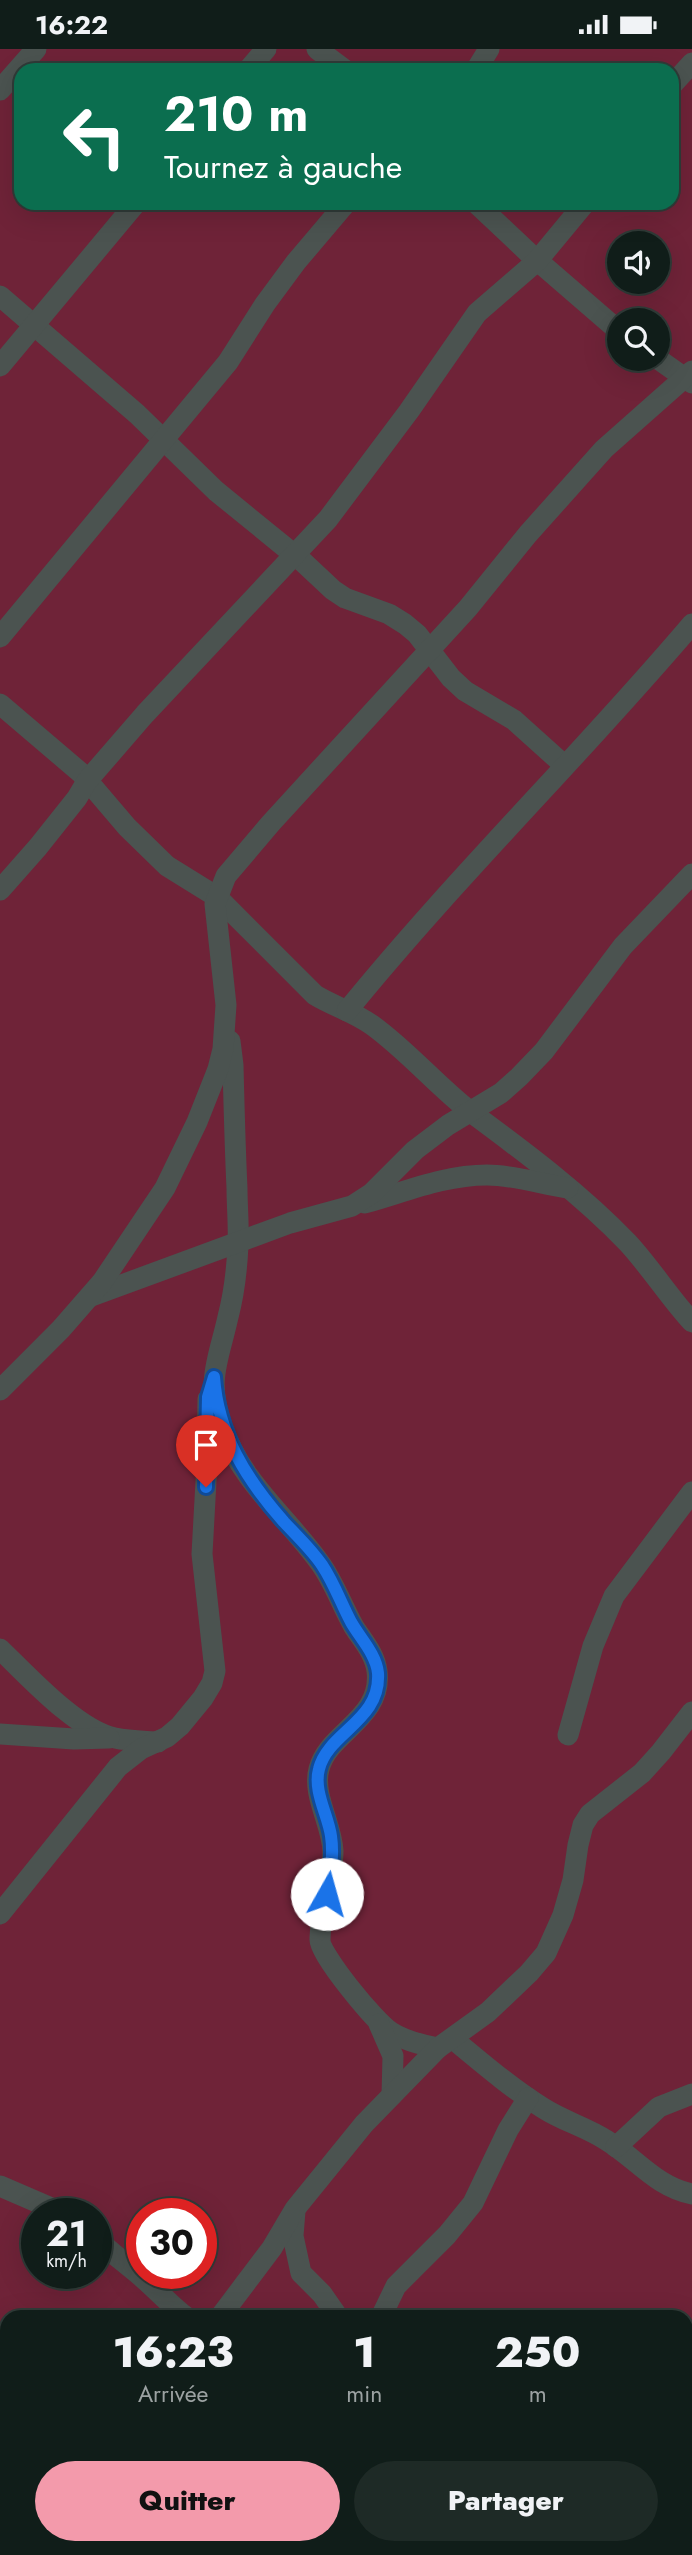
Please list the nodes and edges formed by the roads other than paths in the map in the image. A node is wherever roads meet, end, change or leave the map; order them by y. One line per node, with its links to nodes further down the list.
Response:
1 (36, 49): 4 (street)
2 (266, 49): 5 (street)
3 (317, 49): 6 (street)
4 (24, 63)
5 (254, 63)
6 (336, 63)
7 (692, 63): 9 (street)
8 (14, 74): 10 (street)
9 (679, 77)
10 (0, 90)
11 (130, 210): 18 (street)
12 (339, 210): 22 (street)
13 (483, 210): 15 (street)
14 (579, 210): 15 (street)
15 (537, 261): 17 (street); 23 (street)
16 (0, 296): 18 (street)
17 (607, 321)
18 (33, 326): 19 (street); 22 (street)
19 (0, 366)
20 (670, 366): 21 (street)
21 (689, 377): 26 (street)
22 (163, 439): 23 (street); 25 (street)
23 (295, 556): 26 (street); 29 (street)
24 (692, 624): 28 (street)
25 (0, 637)
26 (429, 649): 28 (street); 32 (street)
27 (0, 704): 29 (street)
28 (564, 765): 34 (street)
29 (87, 781): 31 (street); 32 (street)
30 (692, 874): 35 (street)
31 (0, 890)
32 (217, 897): 33 (street); 34 (street)
33 (226, 1005): 38 (street); 39 (street)
34 (347, 1011): 35 (street)
35 (470, 1111): 36 (street); 37 (street)
36 (568, 1188): 37 (street); 40 (street)
37 (352, 1206): 38 (street)
38 (238, 1243): 39 (street); 41 (street)
39 (88, 1297): 42 (street)
40 (692, 1322)
41 (214, 1377): 49 (street); 51 (street)
42 (0, 1389)
43 (692, 1492): 47 (street)
44 (0, 1649): 48 (street)
45 (692, 1712): 52 (street)
46 (0, 1734): 48 (street)
47 (568, 1735)
48 (114, 1738): 49 (street)
49 (159, 1742): 50 (street)
50 (0, 1915)
51 (379, 2024): 52 (street); 54 (street)
52 (446, 2043): 54 (street); 55 (street)
53 (692, 2094): 56 (street)
54 (392, 2095): 60 (street)
55 (528, 2098): 56 (street); 65 (street)
56 (617, 2147): 58 (street)
57 (0, 2186): 59 (street)
58 (692, 2194)
59 (28, 2198)
60 (295, 2209): 63 (street); 64 (street)
61 (112, 2252): 62 (street)
62 (178, 2310)
63 (225, 2310)
64 (333, 2310)
65 (384, 2310)

